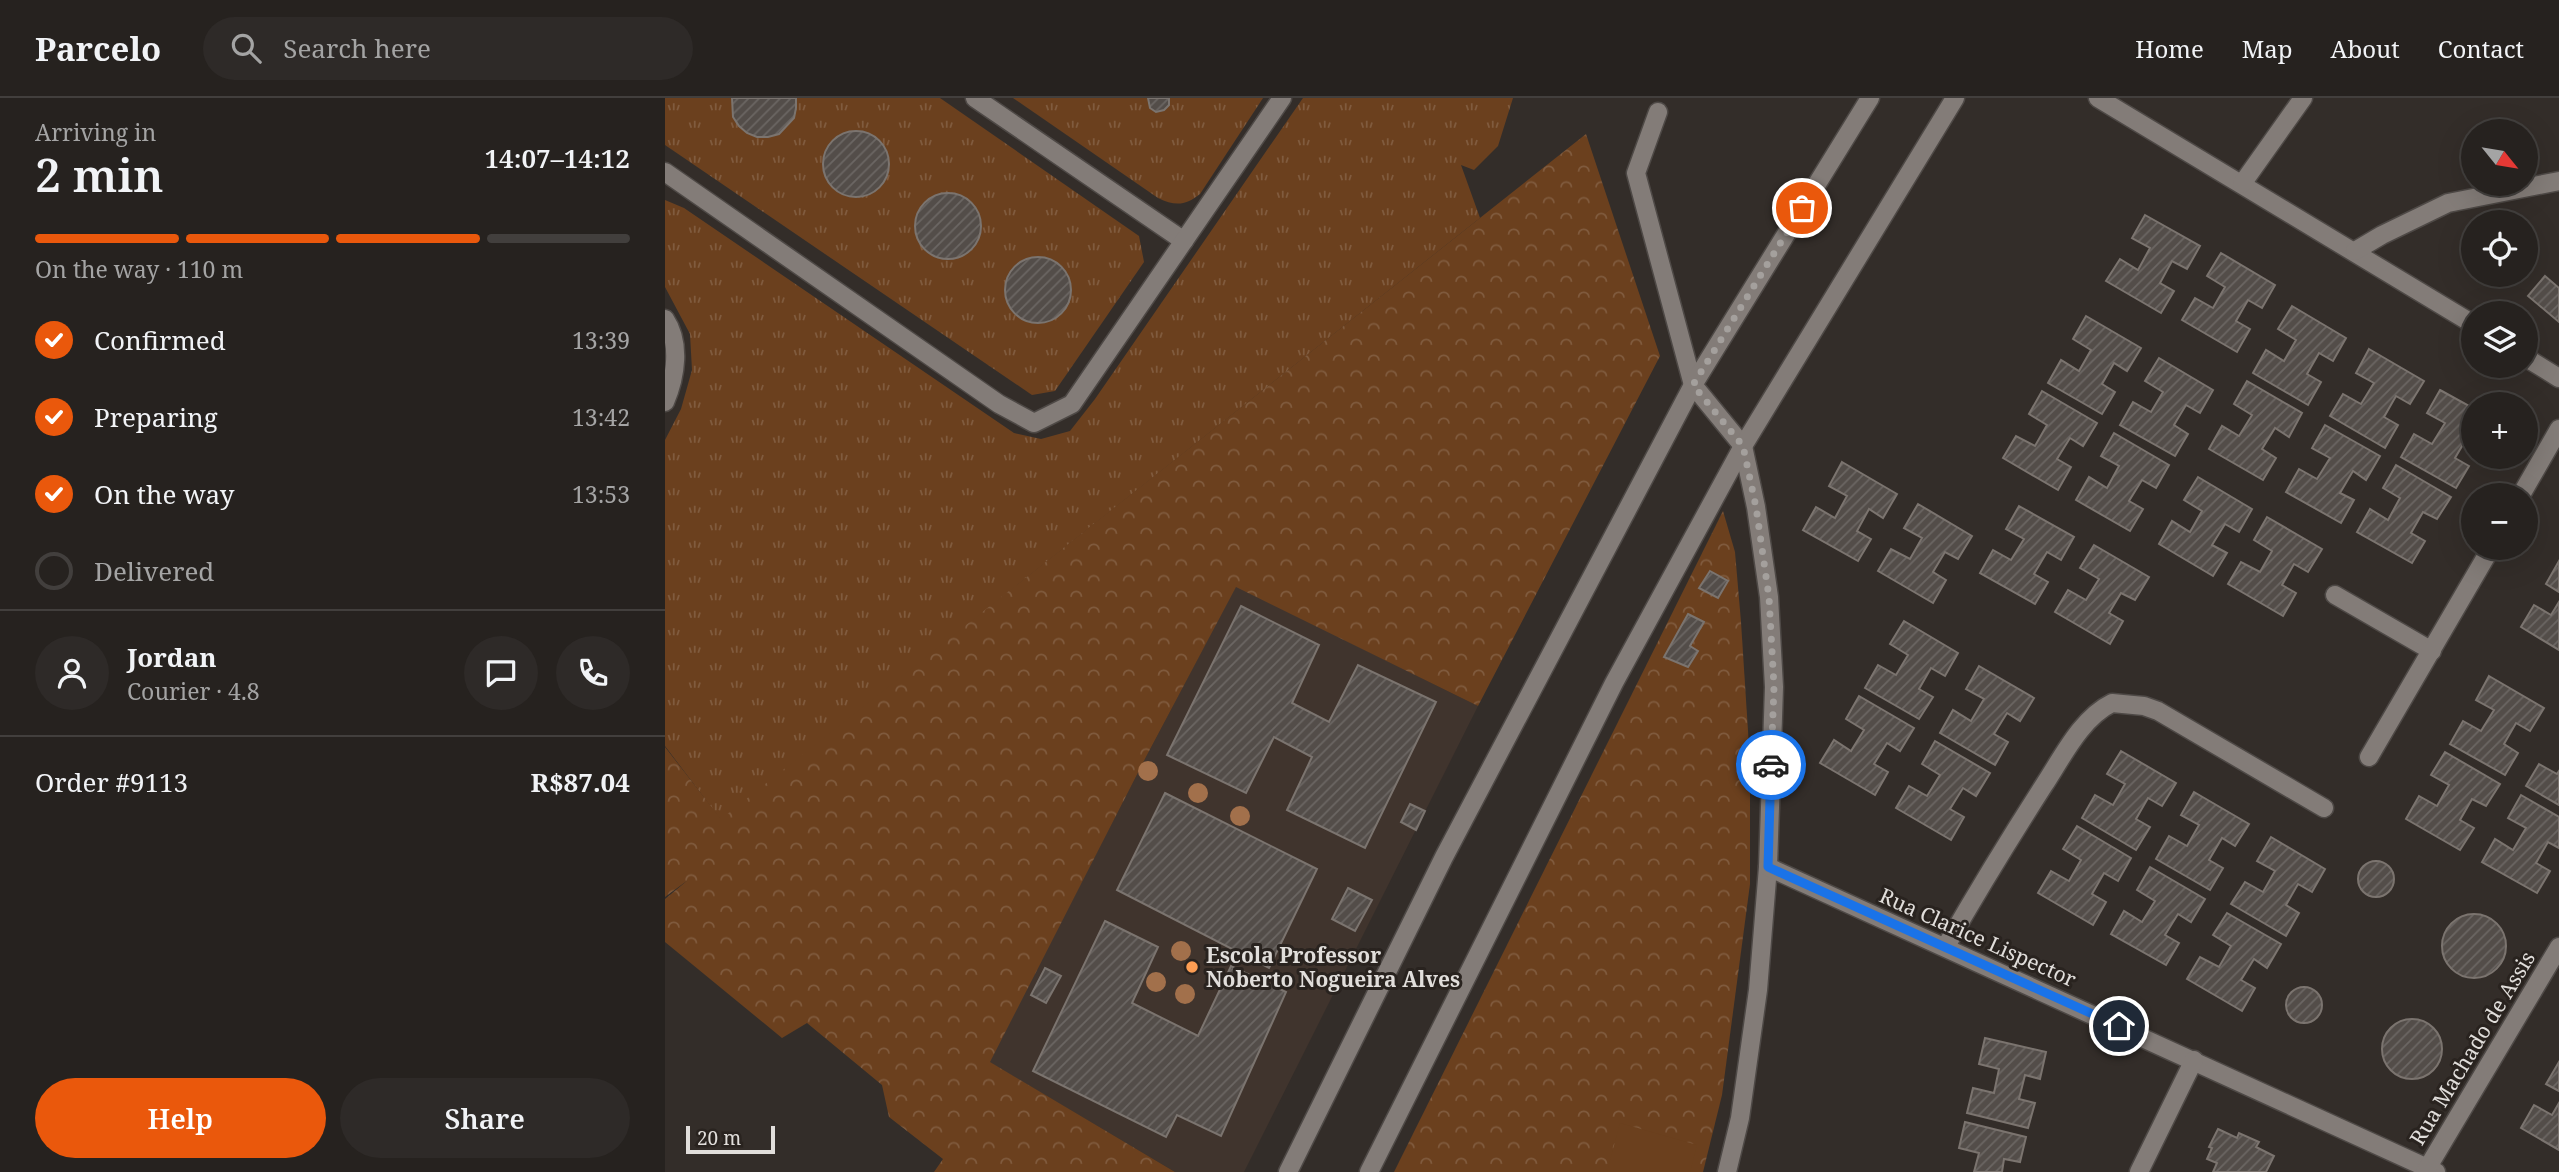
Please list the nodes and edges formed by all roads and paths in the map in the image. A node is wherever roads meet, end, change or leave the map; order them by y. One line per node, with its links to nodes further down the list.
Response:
1 (975, 98): 11 (street)
2 (1282, 98): 11 (street)
3 (1870, 98): 17 (street)
4 (1955, 98): 20 (street)
5 (2098, 98): 10 (street)
6 (2303, 98): 10 (street)
7 (1658, 113): 17 (street)
8 (665, 172): 11 (street)
9 (2559, 181): 12 (street)
10 (2242, 184): 12 (street)
11 (1184, 241)
12 (2355, 251): 13 (street)
13 (2461, 317)
14 (665, 319): 18 (street)
15 (2538, 365): 16 (street)
16 (2559, 377)
17 (1693, 385): 20 (street); 32 (street)
18 (665, 402)
19 (2559, 429): 21 (street)
20 (1743, 446): 27 (street); 33 (street)
21 (2528, 483)
22 (2484, 560): 24 (street)
23 (2335, 595): 24 (street)
24 (2433, 651): 25 (street)
25 (2369, 757)
26 (2324, 808): 28 (street)
27 (1768, 867): 28 (street, Rua Clarice Lispector); 34 (street)
28 (1945, 946): 30 (street, Rua Clarice Lispector)
29 (2559, 947): 31 (street, Rua Machado de Assis)
30 (2194, 1060): 31 (street, Rua Clarice Lispector); 35 (street)
31 (2430, 1170)
32 (1288, 1172)
33 (1369, 1172)
34 (1727, 1172)
35 (2139, 1172)

